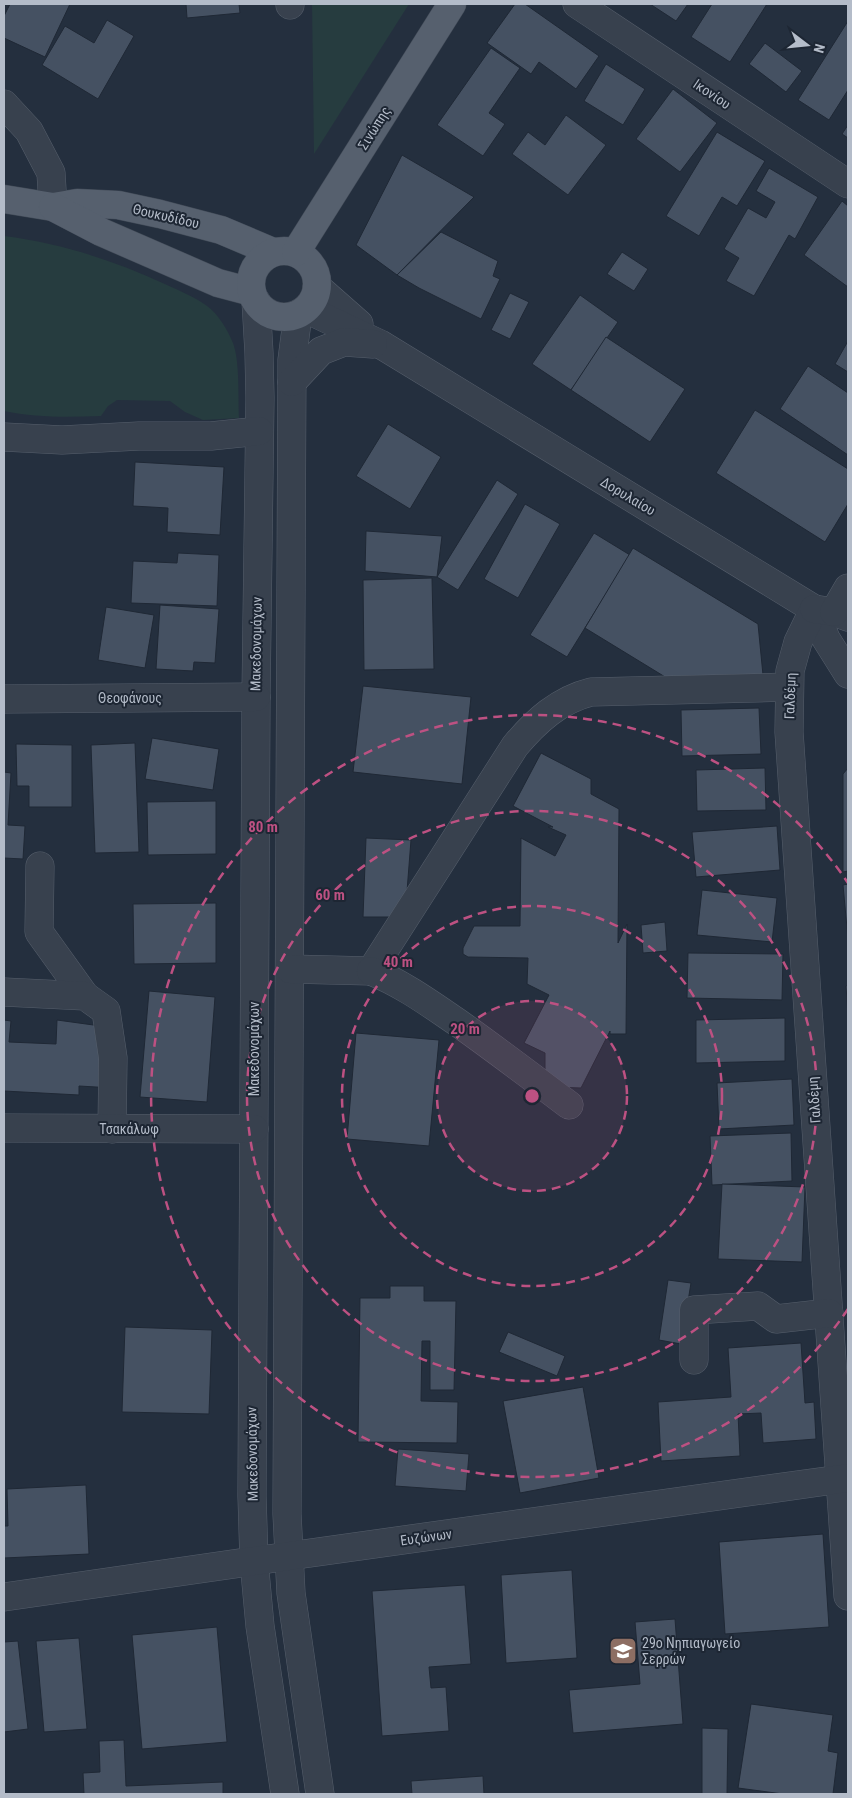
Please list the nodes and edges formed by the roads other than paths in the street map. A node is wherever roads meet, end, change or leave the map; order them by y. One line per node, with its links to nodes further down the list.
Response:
1 (452, 4): 7 (main road, Σινώπης)
2 (576, 4): 4 (street, Ικονίου)
3 (4, 104): 6 (street)
4 (848, 184)
5 (4, 199): 6 (main road, Θουκυδίδου)
6 (54, 207): 7 (main road, Θουκυδίδου); 8 (main road, Θουκυδίδου)
7 (285, 252): 8 (main road); 9 (main road)
8 (254, 296): 9 (main road); 12 (street, Μακεδονομάχων)
9 (307, 303): 10 (street, Δορυλαίου); 11 (street)
10 (380, 344): 11 (street); 15 (street, Δορυλαίου)
11 (292, 382): 21 (street)
12 (259, 431): 13 (street); 18 (street, Μακεδονομάχων)
13 (4, 437)
14 (848, 588): 15 (street, Γαλδέμη)
15 (832, 613): 16 (street); 17 (street, Γαλδέμη)
16 (848, 674)
17 (789, 687): 22 (street); 29 (street, Γαλδέμη)
18 (256, 697): 19 (street, Θεοφάνους); 28 (street, Μακεδονομάχων)
19 (4, 699)
20 (40, 866): 24 (street)
21 (290, 969): 22 (street); 32 (street)
22 (371, 971): 25 (street)
23 (4, 992): 24 (street)
24 (85, 996): 27 (street)
25 (568, 1105)
26 (4, 1128): 27 (street, Τσακάλωφ)
27 (112, 1128): 28 (street, Τσακάλωφ)
28 (254, 1129): 33 (street, Μακεδονομάχων)
29 (829, 1313): 30 (street); 31 (street, Γαλδέμη)
30 (694, 1360)
31 (844, 1478): 32 (street, Ευζώνων); 34 (street, Γαλδέμη)
32 (289, 1556): 33 (street, Ευζώνων); 37 (street)
33 (254, 1561): 35 (street, Ευζώνων); 36 (street, Μακεδονομάχων)
34 (848, 1596)
35 (4, 1597)
36 (280, 1794)
37 (320, 1794)

